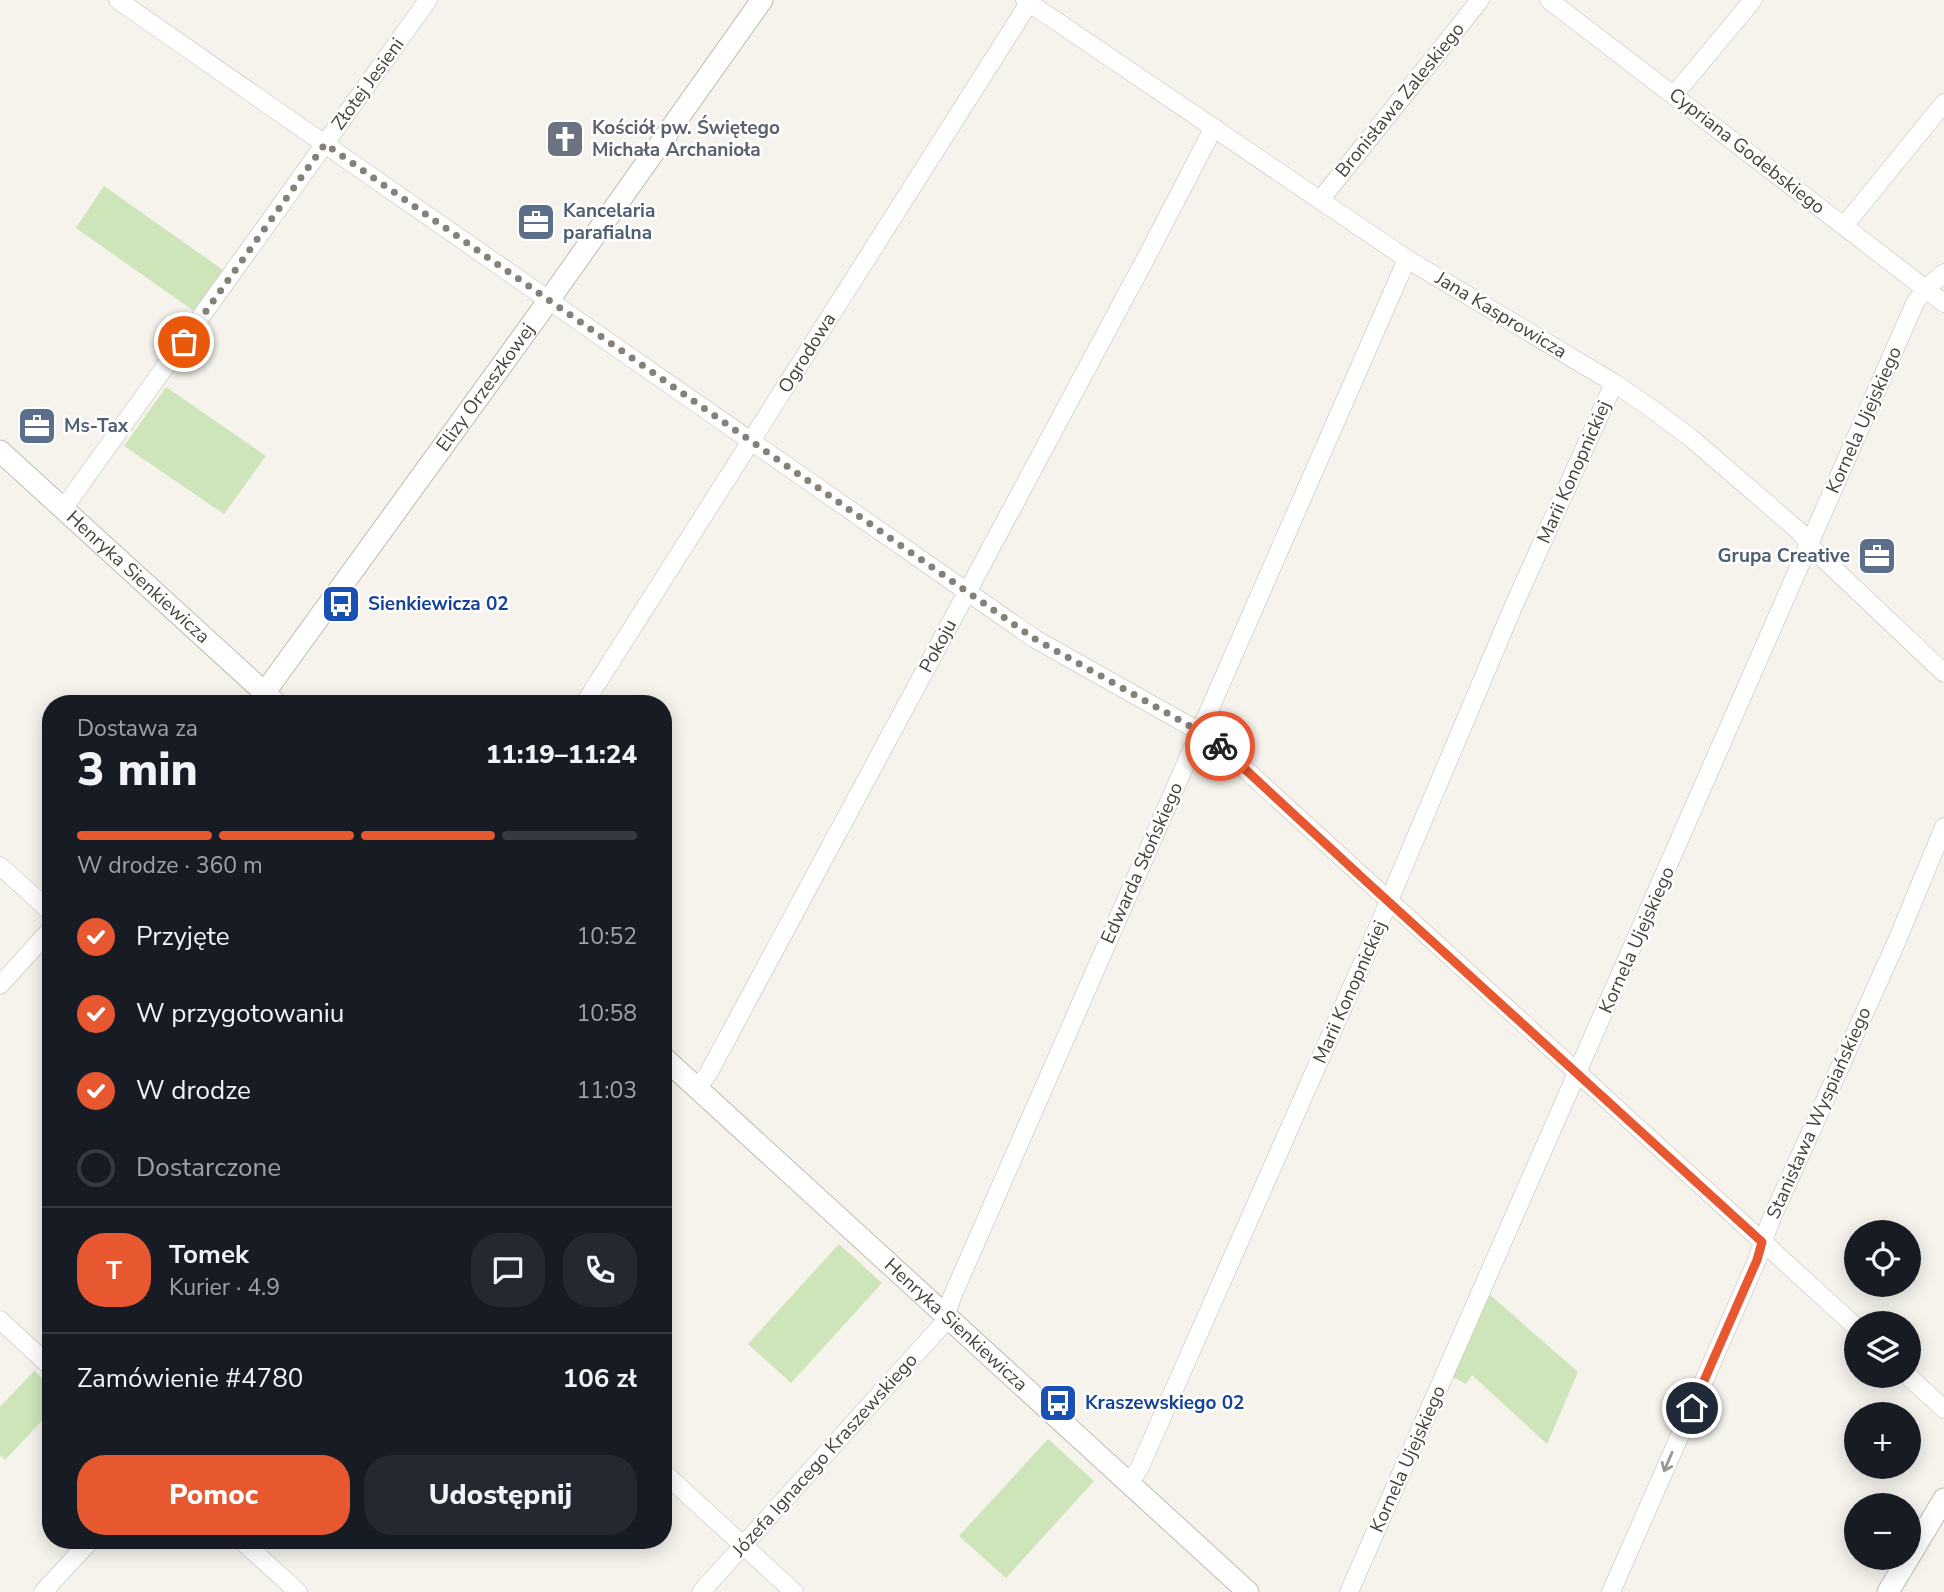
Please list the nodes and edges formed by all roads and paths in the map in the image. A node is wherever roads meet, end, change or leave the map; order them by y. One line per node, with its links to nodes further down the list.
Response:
1 (118, 0): 11 (street)
2 (428, 0): 11 (street, Złotej Jesieni)
3 (762, 0): 17 (street, Elizy Orzeszkowej)
4 (1480, 0): 12 (street, Bronisława Zaleskiego)
5 (1549, 0): 8 (street, Cypriana Godebskiego)
6 (1753, 0): 8 (street)
7 (1027, 2): 10 (street, Jana Kasprowicza); 20 (street, Ogrodowa)
8 (1674, 95): 13 (street, Cypriana Godebskiego)
9 (1944, 103): 13 (street)
10 (1214, 127): 12 (street, Jana Kasprowicza); 24 (street, Pokoju)
11 (325, 144): 17 (street); 22 (street, Złotej Jesieni)
12 (1321, 199): 14 (street, Jana Kasprowicza)
13 (1844, 226): 16 (street, Cypriana Godebskiego)
14 (1407, 259): 19 (street, Jana Kasprowicza); 29 (street, Edwarda Słońskiego)
15 (1944, 273): 16 (street, Kornela Ujejskiego)
16 (1926, 289): 18 (street, Cypriana Godebskiego); 23 (street, Kornela Ujejskiego)
17 (549, 300): 20 (street); 27 (street, Elizy Orzeszkowej)
18 (1944, 303)
19 (1615, 383): 23 (street, Jana Kasprowicza); 32 (street, Marii Konopnickiej)
20 (751, 442): 24 (street); 28 (street, Ogrodowa)
21 (0, 451): 22 (street, Henryka Sienkiewicza)
22 (64, 509): 26 (street, Henryka Sienkiewicza)
23 (1810, 546): 25 (street, Jana Kasprowicza); 37 (street, Kornela Ujejskiego)
24 (967, 592): 29 (street); 38 (street, Pokoju)
25 (1944, 673)
26 (261, 695)
27 (270, 695)
28 (590, 695)
29 (1199, 731): 32 (street); 40 (street, Edwarda Słońskiego)
30 (1944, 827): 39 (street, Stanisława Wyspiańskiego)
31 (0, 866): 33 (street)
32 (1389, 901): 37 (street); 47 (street, Marii Konopnickiej)
33 (42, 904)
34 (42, 939): 35 (street)
35 (0, 985)
36 (672, 1065): 38 (street, Henryka Sienkiewicza)
37 (1578, 1073): 39 (street); 57 (street, Kornela Ujejskiego)
38 (697, 1088): 40 (street, Henryka Sienkiewicza)
39 (1762, 1242): 41 (street); 58 (street, Stanisława Wyspiańskiego, one-way to 58)
40 (946, 1315): 47 (street, Henryka Sienkiewicza); 49 (street, Józefa Ignacego Kraszewskiego)
41 (1844, 1316)
42 (0, 1320): 43 (street)
43 (42, 1359)
44 (1921, 1388): 45 (street)
45 (1944, 1409)
46 (672, 1480): 49 (street)
47 (1129, 1483): 56 (street, Henryka Sienkiewicza)
48 (1944, 1499): 59 (street)
49 (743, 1545): 54 (street, Józefa Ignacego Kraszewskiego); 55 (street)
50 (84, 1549): 52 (street)
51 (251, 1549): 53 (street)
52 (43, 1592)
53 (298, 1592)
54 (701, 1592)
55 (794, 1592)
56 (1248, 1592)
57 (1349, 1592)
58 (1611, 1592)
59 (1888, 1592)

